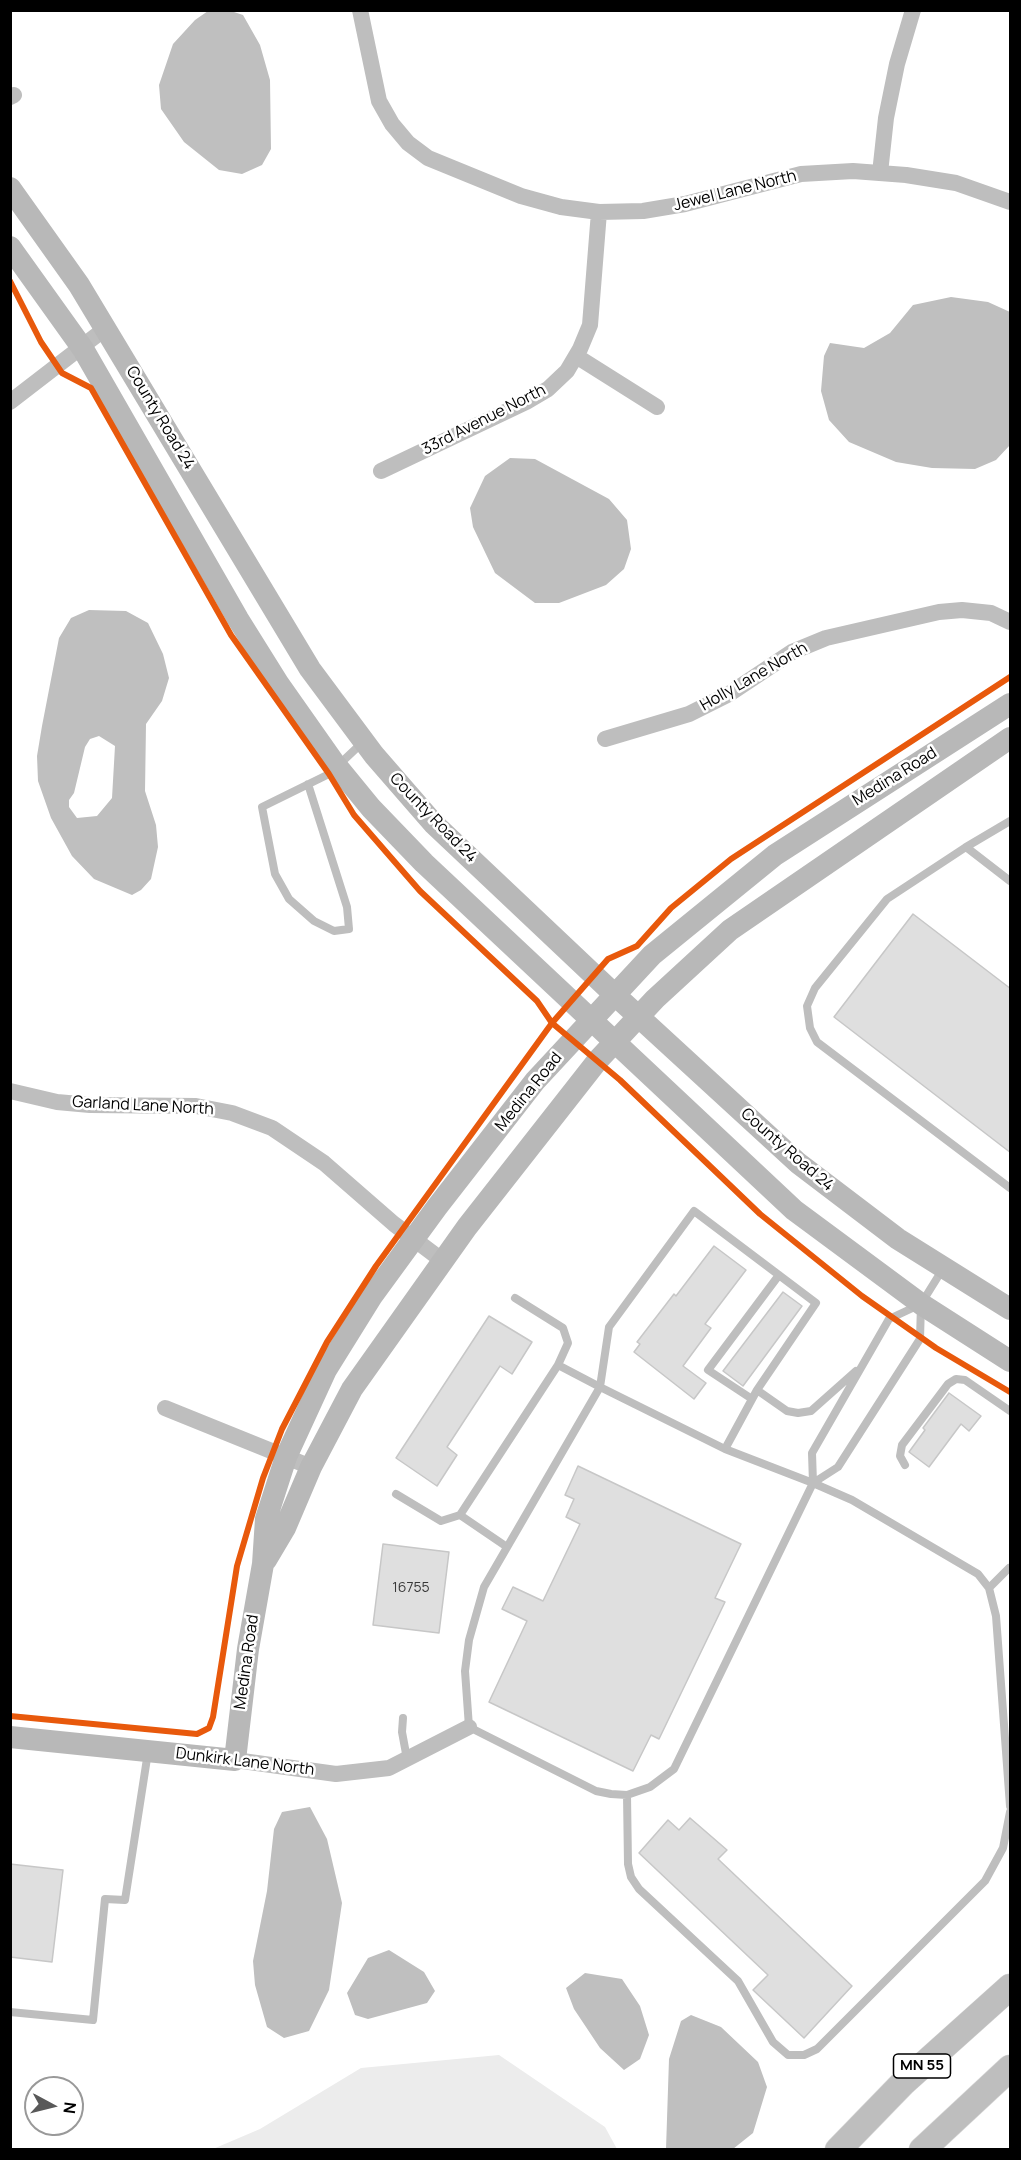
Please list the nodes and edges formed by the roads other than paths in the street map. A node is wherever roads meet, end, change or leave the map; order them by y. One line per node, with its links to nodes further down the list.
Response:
1 (360, 10): 6 (street, Jewel Lane North)
2 (913, 10): 3 (street)
3 (880, 173): 5 (street, Jewel Lane North); 6 (street, Jewel Lane North)
4 (10, 188): 8 (street, County Road 24)
5 (1011, 202)
6 (599, 212): 10 (street, 33rd Avenue North)
7 (10, 247): 9 (street, County Road 24)
8 (106, 328): 9 (street); 18 (street, County Road 24)
9 (82, 349): 11 (street); 19 (street, County Road 24)
10 (576, 356): 12 (street); 13 (street, 33rd Avenue North)
11 (10, 402)
12 (657, 407)
13 (381, 471)
14 (1011, 622): 17 (street, Holly Lane North)
15 (1011, 704): 24 (street, Medina Road)
16 (1011, 738): 25 (street, Medina Road)
17 (604, 739)
18 (364, 742): 19 (lane); 24 (street, County Road 24)
19 (338, 767): 20 (lane); 26 (street, County Road 24)
20 (308, 784): 20 (lane)
21 (1011, 821): 22 (lane)
22 (966, 847): 23 (lane); 29 (lane)
23 (1011, 881)
24 (615, 995): 25 (street, County Road 24); 26 (street, Medina Road)
25 (639, 1016): 27 (street, Medina Road); 32 (street, County Road 24)
26 (591, 1021): 27 (street, County Road 24); 30 (street, Medina Road)
27 (615, 1043): 31 (street, Medina Road); 35 (street, County Road 24)
28 (10, 1091): 30 (street, Garland Lane North)
29 (1011, 1188)
30 (414, 1239): 31 (street, Garland Lane North); 46 (street, Medina Road)
31 (443, 1261): 48 (street, Medina Road)
32 (944, 1268): 35 (lane); 36 (street, County Road 24)
33 (779, 1275): 40 (lane); 41 (lane); 42 (lane)
34 (515, 1298): 38 (lane)
35 (921, 1304): 37 (street, County Road 24); 39 (lane); 49 (lane)
36 (1011, 1309)
37 (1011, 1361)
38 (558, 1365): 40 (lane); 51 (lane)
39 (862, 1365): 41 (lane); 49 (lane)
40 (600, 1388): 45 (lane); 52 (lane)
41 (757, 1390): 42 (lane)
42 (752, 1399): 45 (lane)
43 (165, 1408): 46 (street)
44 (1011, 1411): 47 (lane)
45 (725, 1449): 49 (lane)
46 (286, 1457): 48 (street); 53 (street, Medina Road)
47 (905, 1465)
48 (311, 1467): 53 (street, Medina Road)
49 (813, 1483): 55 (lane); 63 (lane)
50 (396, 1494): 51 (lane)
51 (460, 1515): 52 (lane)
52 (507, 1547): 58 (lane)
53 (263, 1564): 62 (street, Medina Road)
54 (1009, 1568): 55 (lane)
55 (989, 1588): 56 (lane)
56 (1007, 1702): 64 (lane)
57 (403, 1718): 61 (lane)
58 (469, 1727): 61 (street, Dunkirk Lane North); 63 (lane)
59 (10, 1737): 60 (street, Dunkirk Lane North)
60 (148, 1751): 62 (street, Dunkirk Lane North); 68 (lane)
61 (407, 1759): 62 (street, Dunkirk Lane North)
62 (235, 1760)
63 (627, 1795): 66 (lane)
64 (1011, 1806)
65 (1011, 1812): 66 (lane)
66 (1009, 1830)
67 (1011, 1987): 70 (main road, MN 55)
68 (10, 2012)
69 (1011, 2068): 71 (main road)
70 (838, 2150)
71 (922, 2150)

